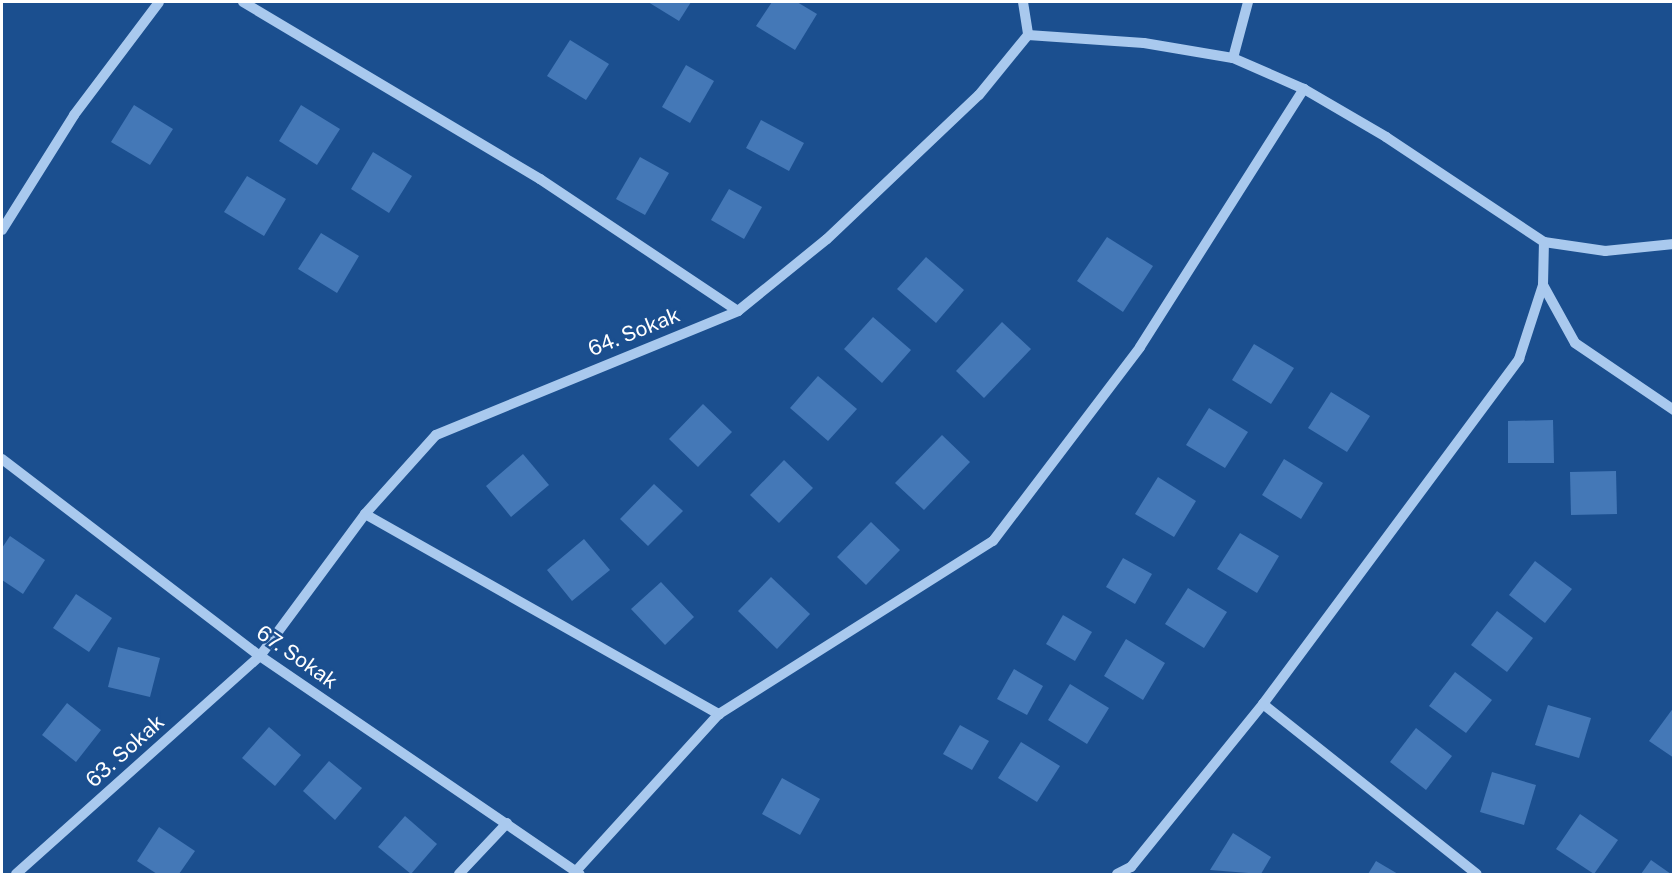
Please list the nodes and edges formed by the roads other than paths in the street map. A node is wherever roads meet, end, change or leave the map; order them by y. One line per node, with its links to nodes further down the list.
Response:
1 (159, 2): 8 (street)
2 (243, 2): 12 (street)
3 (1023, 2): 5 (street)
4 (1248, 2): 6 (street)
5 (1028, 35): 6 (street); 12 (street, 64. Sokak)
6 (1233, 58): 7 (street)
7 (1304, 89): 9 (street); 18 (street)
8 (2, 230)
9 (1544, 242): 10 (street); 11 (street)
10 (1674, 244)
11 (1543, 285): 13 (street); 17 (street)
12 (738, 310): 15 (street, 64. Sokak)
13 (1674, 410)
14 (2, 459): 16 (street, 67. Sokak)
15 (365, 514): 16 (street, 64. Sokak); 18 (street)
16 (260, 656): 19 (street, 67. Sokak); 21 (street, 63. Sokak)
17 (1263, 704): 23 (street); 24 (street)
18 (719, 714): 20 (street)
19 (507, 823): 20 (street, 67. Sokak); 22 (street)
20 (578, 873)
21 (16, 874)
22 (459, 874)
23 (1117, 874)
24 (1477, 874)

